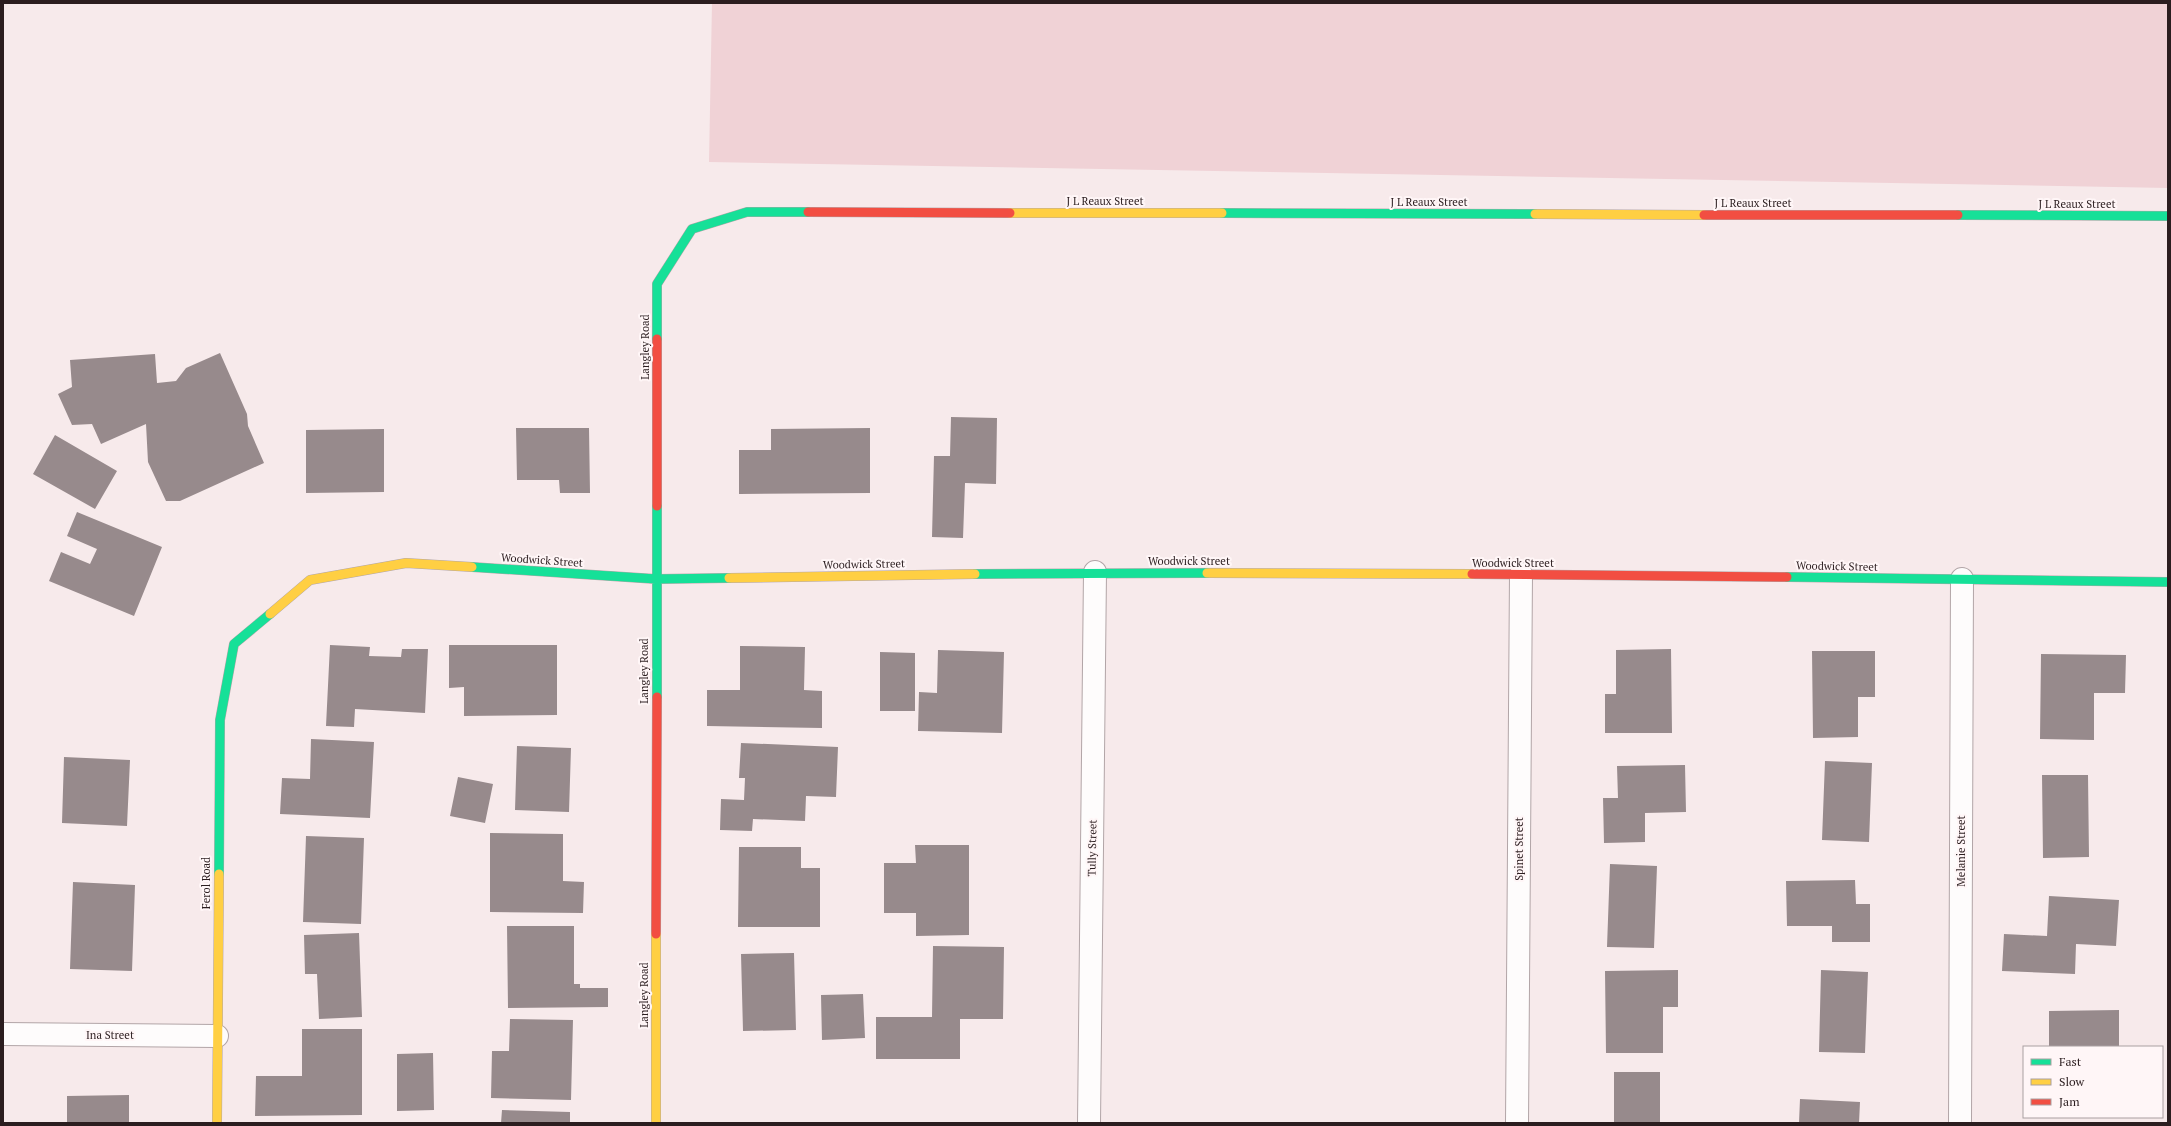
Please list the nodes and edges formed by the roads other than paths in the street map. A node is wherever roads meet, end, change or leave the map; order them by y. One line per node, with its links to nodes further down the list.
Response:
1 (2168, 216): 2 (street, J L Reaux Street)
2 (692, 229): 5 (street, Langley Road)
3 (1095, 572): 4 (street, Woodwick Street); 5 (street, Woodwick Street); 13 (street, Tully Street)
4 (1521, 574): 6 (street, Woodwick Street); 14 (street, Spinet Street)
5 (656, 579): 8 (street, Woodwick Street); 12 (street, Langley Road)
6 (1962, 579): 7 (street, Woodwick Street); 15 (street, Melanie Street)
7 (2168, 582)
8 (234, 644): 10 (street, Ferol Road)
9 (3, 1034): 10 (street, Ina Street)
10 (217, 1036): 11 (street, Ferol Road)
11 (217, 1123)
12 (656, 1123)
13 (1089, 1123)
14 (1517, 1123)
15 (1960, 1123)

